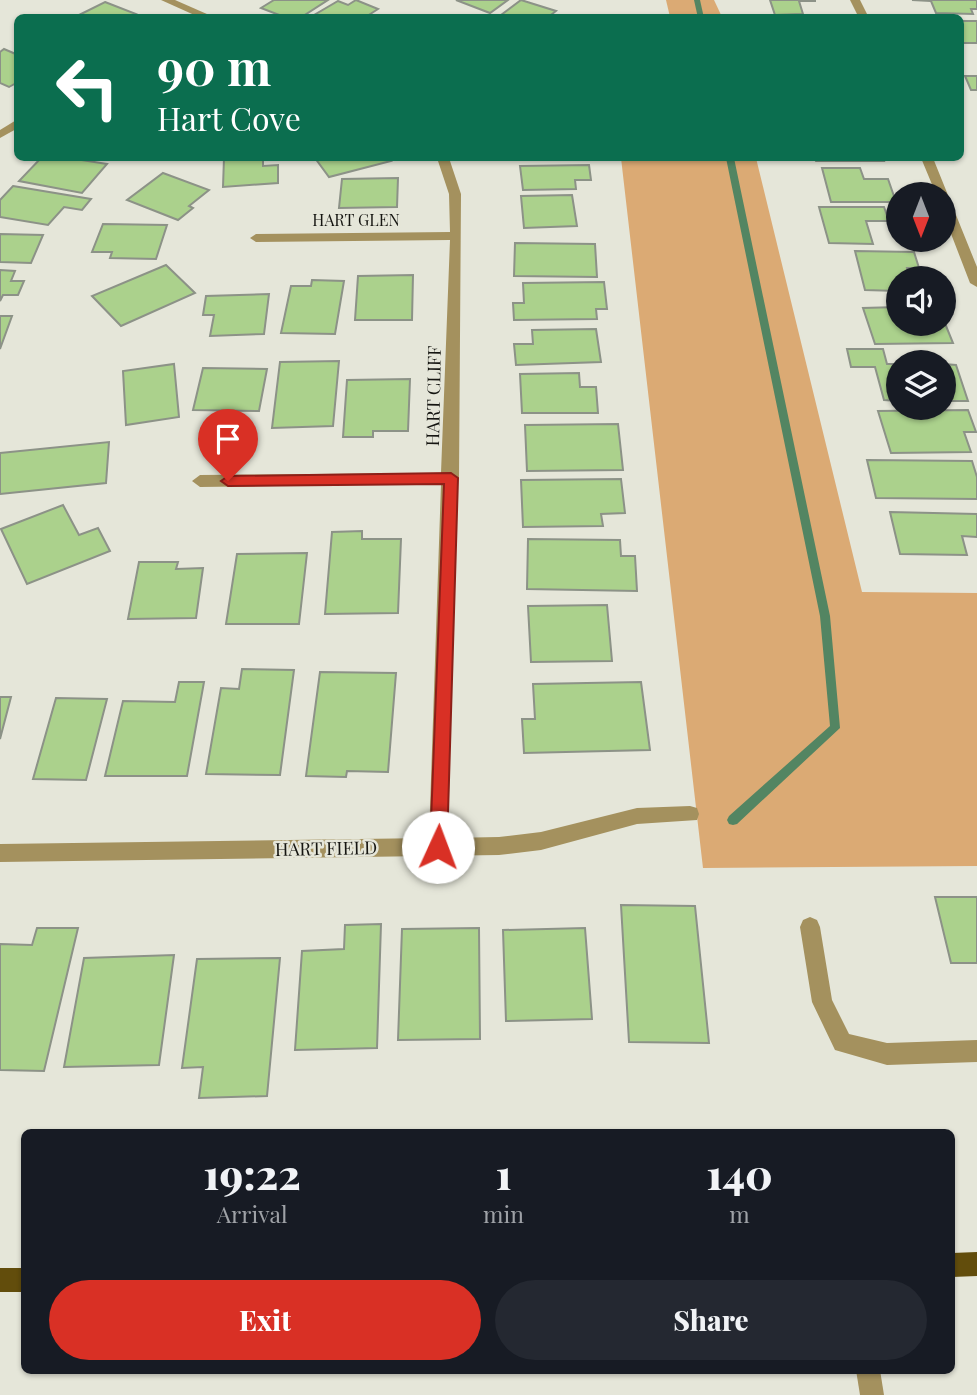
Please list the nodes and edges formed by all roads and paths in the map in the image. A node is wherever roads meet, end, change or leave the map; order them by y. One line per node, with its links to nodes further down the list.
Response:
1 (166, 0): 2 (street)
2 (192, 14)
3 (444, 161): 7 (street, HART CLIFF)
4 (929, 161): 5 (street)
5 (937, 182)
6 (956, 229): 9 (street)
7 (456, 236): 8 (street, HART GLEN); 10 (street, HART CLIFF)
8 (256, 238)
9 (977, 283)
10 (451, 478): 11 (street); 13 (street, HART CLIFF)
11 (200, 481)
12 (690, 814): 13 (street, HART FIELD)
13 (438, 847): 14 (street, HART FIELD)
14 (0, 853)
15 (810, 927): 16 (street)
16 (977, 1051)
17 (955, 1265): 18 (main road)
18 (977, 1265)
19 (0, 1280): 20 (main road)
20 (21, 1280)
21 (869, 1374): 22 (street)
22 (872, 1395)

